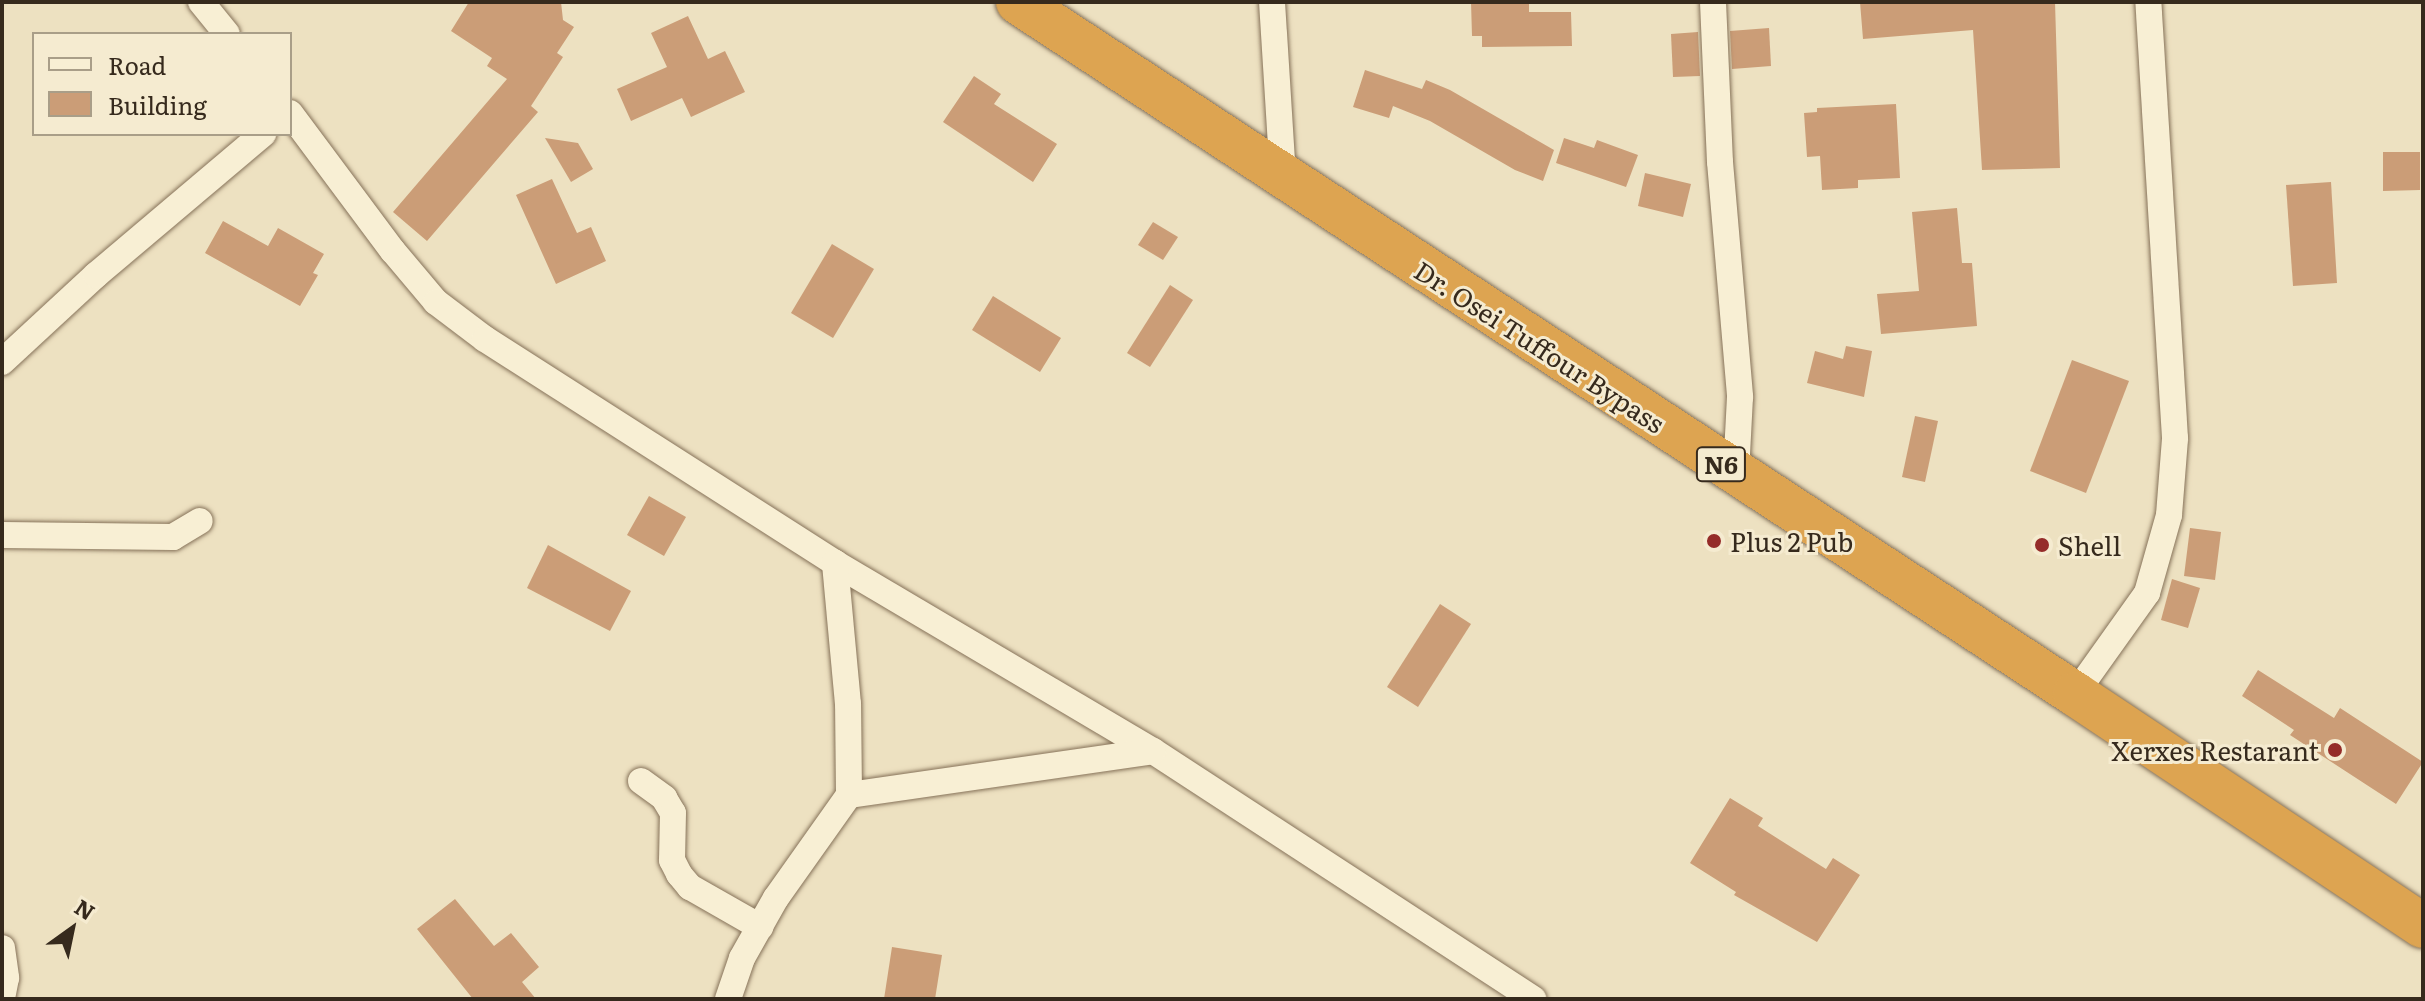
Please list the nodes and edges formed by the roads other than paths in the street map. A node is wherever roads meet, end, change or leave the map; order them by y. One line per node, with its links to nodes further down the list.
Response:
1 (201, 2): 6 (street)
2 (1018, 2): 9 (highway, Dr. Osei Tuffour Bypass / N6)
3 (1272, 2): 9 (street)
4 (1713, 2): 11 (street)
5 (2148, 2): 15 (street)
6 (225, 32)
7 (292, 116): 14 (street)
8 (261, 136): 10 (street)
9 (1283, 178): 11 (highway, Dr. Osei Tuffour Bypass / N6)
10 (2, 362)
11 (1736, 474): 15 (highway, Dr. Osei Tuffour Bypass / N6)
12 (200, 521): 13 (street)
13 (2, 535)
14 (835, 563): 16 (street); 18 (street)
15 (2075, 694): 19 (highway, Dr. Osei Tuffour Bypass / N6)
16 (1153, 751): 18 (street); 24 (street)
17 (641, 781): 20 (street)
18 (849, 795): 20 (street)
19 (2423, 926)
20 (760, 927): 23 (street)
21 (2, 948): 22 (street)
22 (2, 998)
23 (728, 999)
24 (1533, 999)

